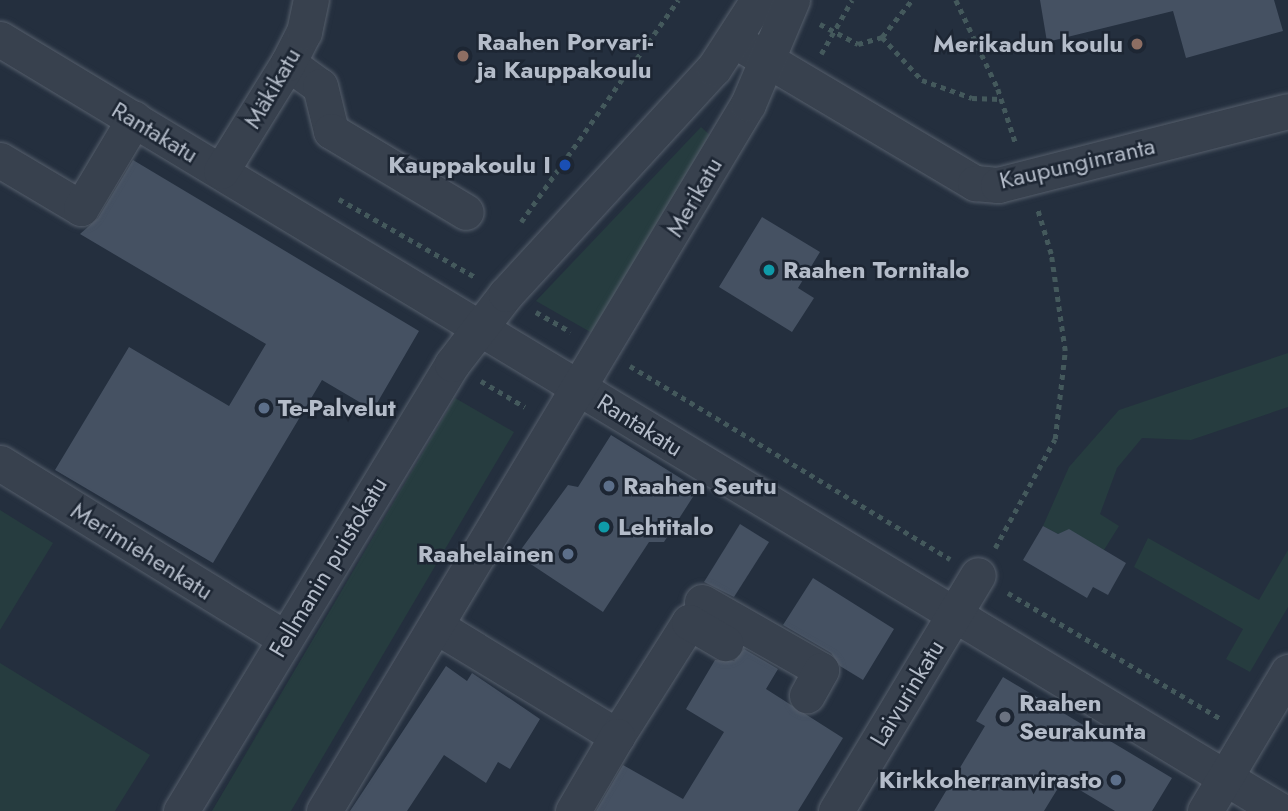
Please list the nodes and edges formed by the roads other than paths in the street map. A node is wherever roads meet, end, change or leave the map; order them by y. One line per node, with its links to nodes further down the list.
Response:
1 (311, 0): 7 (street, Mäkikatu)
2 (758, 0): 5 (street)
3 (792, 0): 6 (street, Merikatu)
4 (0, 39): 9 (street, Rantakatu)
5 (734, 40): 6 (street, Kaupunginranta); 13 (street)
6 (770, 62): 8 (street, Kaupunginranta); 14 (street, Merikatu)
7 (288, 63): 11 (street, Mäkikatu); 12 (street)
8 (1288, 111)
9 (134, 119): 10 (street); 11 (street, Rantakatu)
10 (0, 160)
11 (221, 171): 13 (street, Rantakatu)
12 (466, 212)
13 (480, 326): 14 (street, Rantakatu); 20 (street, Fellmanin puistokatu)
14 (582, 388): 17 (street, Rantakatu); 19 (street)
15 (0, 463): 20 (street, Merimiehenkatu)
16 (978, 575): 17 (street, Laivurinkatu)
17 (953, 616): 25 (street, Rantakatu); 29 (street, Laivurinkatu)
18 (689, 622): 21 (street); 23 (street); 24 (street)
19 (436, 626): 24 (street); 27 (street)
20 (285, 638): 26 (street, Fellmanin puistokatu)
21 (725, 643)
22 (1288, 672): 25 (street)
23 (807, 695)
24 (617, 736): 28 (street)
25 (1225, 776): 30 (street); 31 (street, Rantakatu)
26 (181, 811)
27 (324, 811)
28 (573, 811)
29 (836, 811)
30 (1205, 811)
31 (1281, 811)

